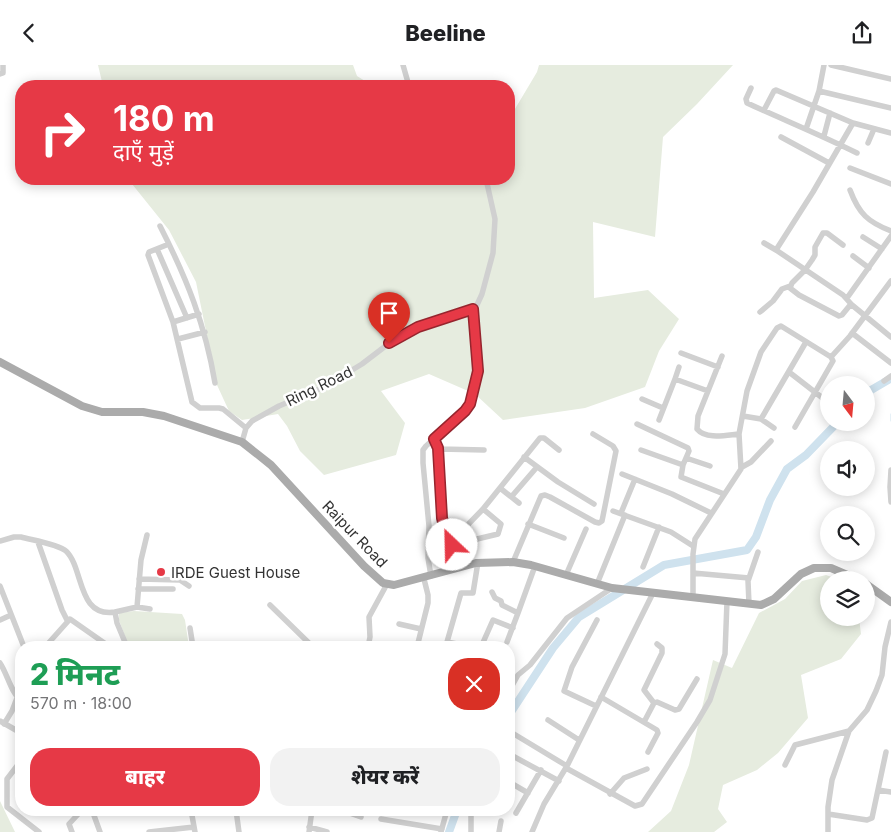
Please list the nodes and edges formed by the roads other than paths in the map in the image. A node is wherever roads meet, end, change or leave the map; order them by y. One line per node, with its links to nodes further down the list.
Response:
1 (3, 65): 5 (street)
2 (403, 65): 7 (street)
3 (824, 65): 9 (street)
4 (832, 65): 6 (street)
5 (0, 74)
6 (891, 79)
7 (408, 80)
8 (751, 89): 12 (street)
9 (819, 91): 10 (street); 11 (street)
10 (813, 105): 12 (street); 13 (street); 15 (street)
11 (891, 108)
12 (764, 110): 15 (street)
13 (830, 113): 14 (street); 18 (street)
14 (853, 123): 16 (street); 21 (street)
15 (806, 129): 18 (street)
16 (874, 129): 17 (street); 20 (street)
17 (891, 133)
18 (824, 136): 21 (street)
19 (781, 137): 23 (street)
20 (868, 143)
21 (839, 144): 22 (street); 23 (street)
22 (858, 153)
23 (830, 163): 37 (street)
24 (850, 168): 25 (street)
25 (891, 183)
26 (487, 185): 44 (street)
27 (850, 190): 29 (street)
28 (160, 226): 33 (street)
29 (891, 231)
30 (891, 236): 36 (street)
31 (863, 237): 36 (street)
32 (764, 243): 37 (street)
33 (169, 244): 35 (street); 46 (street)
34 (843, 245): 40 (street)
35 (157, 249): 48 (street); 49 (street)
36 (882, 249): 39 (street)
37 (776, 250): 40 (street)
38 (854, 256): 39 (street)
39 (869, 268): 43 (street)
40 (805, 270): 42 (street); 43 (street)
41 (891, 281): 47 (street)
42 (790, 286): 43 (street); 45 (street)
43 (849, 301): 47 (street)
44 (473, 309): 76 (street, Ring Road); 81 (street)
45 (760, 312)
46 (200, 314): 48 (street); 50 (street)
47 (865, 315): 51 (street); 52 (street)
48 (187, 318): 49 (street)
49 (173, 322): 53 (street)
50 (205, 332): 53 (street); 66 (street)
51 (852, 333): 57 (street); 59 (street)
52 (891, 337)
53 (178, 339): 76 (street)
54 (806, 342): 57 (street); 62 (street); 72 (street)
55 (681, 353): 61 (street)
56 (722, 356): 61 (street)
57 (830, 357): 68 (street)
58 (0, 362): 83 (main road, Raipur Road)
59 (891, 363)
60 (679, 367): 64 (street)
61 (718, 367): 67 (street)
62 (789, 372): 68 (street); 73 (street)
63 (891, 376): 65 (street)
64 (675, 379): 67 (street); 71 (street)
65 (884, 381)
66 (216, 383)
67 (708, 391): 80 (street)
68 (816, 391): 69 (street); 77 (street)
69 (820, 395)
70 (642, 399): 71 (street)
71 (663, 408): 74 (street)
72 (743, 416): 73 (street); 80 (street)
73 (761, 419): 78 (street)
74 (658, 420)
75 (637, 424): 89 (street)
76 (246, 427): 83 (street)
77 (795, 427)
78 (774, 428)
79 (593, 434): 107 (street)
80 (739, 434): 93 (street)
81 (434, 439): 84 (street); 125 (street)
82 (771, 441): 93 (street)
83 (242, 442): 128 (main road, Raipur Road)
84 (438, 448): 87 (street); 114 (street)
85 (641, 449): 90 (street)
86 (559, 450): 88 (street)
87 (484, 451)
88 (524, 457): 92 (street); 97 (street)
89 (686, 458): 90 (street); 91 (street)
90 (683, 465): 98 (street)
91 (710, 465)
92 (537, 467): 99 (street); 102 (street)
93 (742, 467): 98 (street)
94 (891, 470): 100 (street)
95 (622, 474): 96 (street)
96 (635, 479): 105 (street); 106 (street)
97 (500, 487): 99 (street); 103 (street)
98 (724, 494): 105 (street)
99 (512, 496): 101 (street)
100 (891, 502)
101 (519, 503)
102 (594, 504)
103 (483, 509): 114 (street); 114 (street)
104 (613, 511): 106 (street)
105 (712, 513): 115 (street)
106 (623, 514): 108 (street); 129 (street)
107 (528, 524): 111 (street); 117 (street)
108 (659, 527): 115 (street); 121 (street)
109 (586, 529): 124 (street)
110 (146, 535): 127 (street)
111 (564, 538)
112 (0, 541): 113 (street)
113 (38, 542): 147 (street); 151 (street)
114 (452, 543): 120 (street)
115 (693, 546): 122 (street)
116 (758, 552): 126 (street)
117 (513, 562): 118 (main road, Raipur Road); 119 (main road, Raipur Road)
118 (478, 563): 120 (main road, Raipur Road); 167 (street)
119 (535, 566): 124 (main road, Raipur Road); 148 (street)
120 (457, 567): 125 (main road, Raipur Road)
121 (643, 567)
122 (693, 570): 126 (street); 139 (street)
123 (838, 571): 142 (main road, Raipur Road)
124 (566, 575): 129 (main road, Raipur Road)
125 (427, 577): 128 (main road, Raipur Road); 158 (street)
126 (749, 578): 142 (street)
127 (139, 579): 131 (street); 133 (street)
128 (387, 584): 165 (street)
129 (597, 584): 132 (main road, Raipur Road)
130 (0, 586): 137 (street)
131 (189, 586)
132 (613, 588): 138 (main road, Raipur Road); 173 (street)
133 (138, 589): 134 (street); 144 (street)
134 (172, 589)
135 (875, 590): 141 (main road)
136 (492, 592): 148 (street)
137 (1, 593): 149 (street)
138 (653, 593): 139 (main road, Raipur Road); 175 (street)
139 (693, 597): 140 (main road, Raipur Road)
140 (727, 601): 142 (main road, Raipur Road); 199 (street)
141 (891, 602)
142 (749, 604)
143 (270, 605): 164 (street)
144 (137, 607): 145 (street); 146 (street)
145 (150, 609)
146 (115, 612): 147 (street); 154 (street)
147 (105, 613): 154 (street)
148 (518, 613): 157 (street)
149 (11, 615): 150 (street); 159 (street)
150 (0, 619)
151 (67, 620): 160 (street); 161 (street)
152 (598, 620): 178 (street)
153 (891, 622): 183 (street)
154 (118, 623): 162 (street)
155 (399, 624): 158 (street)
156 (190, 628): 163 (street)
157 (513, 628): 168 (street); 169 (street)
158 (421, 629): 166 (street)
159 (22, 641)
160 (50, 641)
161 (102, 641)
162 (125, 641)
163 (192, 641)
164 (307, 641)
165 (369, 641)
166 (418, 641)
167 (447, 641)
168 (484, 641)
169 (507, 641)
170 (657, 644): 176 (street)
171 (0, 663): 174 (street)
172 (697, 679): 176 (street)
173 (515, 680)
174 (15, 691)
175 (601, 697): 178 (street); 180 (street)
176 (654, 703): 180 (street)
177 (15, 706): 181 (street)
178 (596, 706): 185 (street)
179 (548, 720): 185 (street)
180 (644, 722): 187 (street)
181 (2, 723): 182 (street)
182 (15, 730)
183 (850, 731): 189 (street); 202 (street)
184 (515, 735): 190 (street)
185 (579, 740): 190 (street)
186 (886, 751): 196 (street)
187 (648, 752)
188 (515, 756): 193 (street)
189 (785, 765)
190 (566, 767): 194 (street); 199 (street)
191 (15, 769): 200 (street)
192 (646, 769): 199 (street)
193 (541, 770): 194 (street); 197 (street)
194 (559, 781): 226 (street)
195 (515, 785): 197 (street)
196 (878, 790): 198 (street); 202 (street)
197 (528, 793): 201 (street)
198 (891, 793)
199 (610, 794)
200 (15, 813)
201 (516, 813)
202 (828, 814): 227 (street)
203 (19, 816): 218 (street)
204 (78, 816): 219 (street)
205 (94, 816): 220 (street)
206 (192, 816): 215 (street)
207 (237, 816): 222 (street)
208 (311, 816): 216 (street)
209 (358, 816): 212 (street)
210 (445, 816): 217 (street)
211 (471, 816): 224 (street)
212 (361, 817)
213 (381, 819): 217 (street)
214 (502, 821): 225 (street)
215 (195, 829): 221 (street)
216 (309, 829): 223 (street)
217 (441, 831)
218 (40, 832)
219 (72, 832)
220 (100, 832)
221 (149, 832)
222 (239, 832)
223 (327, 832)
224 (470, 832)
225 (498, 832)
226 (532, 832)
227 (828, 832)

